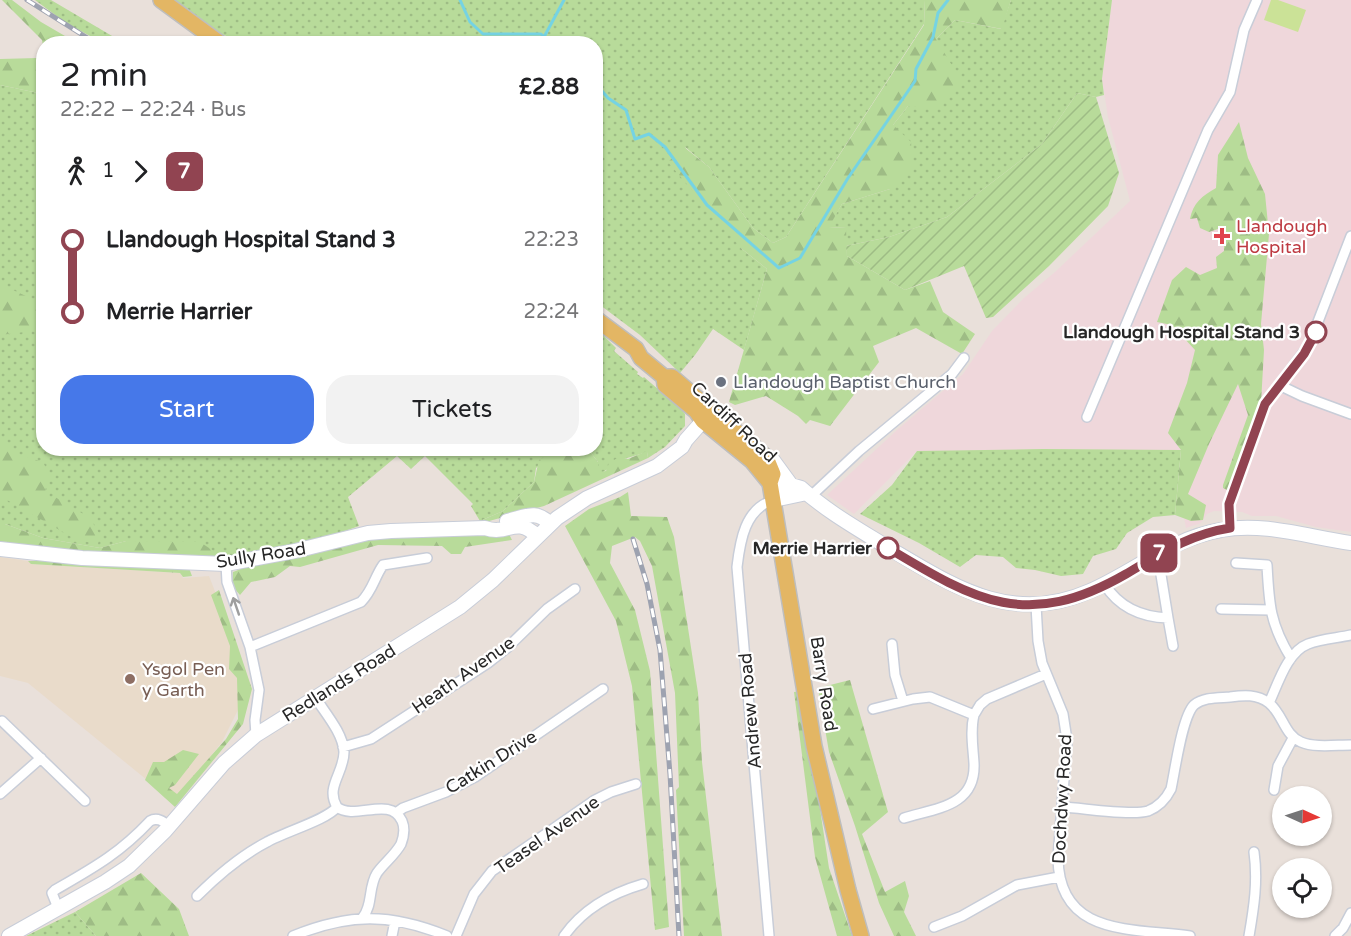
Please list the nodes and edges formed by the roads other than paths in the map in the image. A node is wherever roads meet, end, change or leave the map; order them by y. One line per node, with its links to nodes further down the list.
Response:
1 (161, 0): 3 (main road)
2 (1257, 0): 9 (street)
3 (210, 36)
4 (1351, 236): 7 (street)
5 (603, 324): 10 (main road, Cardiff Road)
6 (964, 358): 14 (street)
7 (1279, 384): 8 (street); 17 (street)
8 (1351, 414)
9 (1087, 417)
10 (711, 419): 11 (main road, Cardiff Road); 13 (main road, Cardiff Road); 15 (main road, Redlands Road)
11 (766, 457): 12 (main road); 13 (main road, Cardiff Road)
12 (791, 485): 13 (main road); 14 (main road)
13 (772, 490): 14 (main road); 60 (main road, Barry Road); 72 (street, Andrew Road)
14 (809, 495): 27 (main road)
15 (550, 524): 16 (main road, Sully Road); 18 (main road, Redlands Road)
16 (485, 528): 18 (main road, Sully Road); 23 (main road, Sully Road)
17 (1230, 528): 19 (main road); 25 (main road)
18 (537, 536): 38 (main road, Redlands Road)
19 (1351, 543)
20 (0, 549): 23 (main road, Sully Road)
21 (427, 558): 34 (street)
22 (1236, 563): 29 (street)
23 (226, 564): 34 (street, one-way to 23)
24 (1161, 575): 30 (street)
25 (1105, 585): 27 (main road); 30 (street)
26 (575, 589): 47 (street, Heath Avenue)
27 (1036, 605): 36 (street, Dochdwy Road)
28 (1221, 609): 29 (street)
29 (1270, 610): 35 (street)
30 (1168, 618): 33 (street)
31 (1351, 635): 35 (street)
32 (892, 644): 39 (street)
33 (1173, 646)
34 (250, 647): 44 (street)
35 (1291, 658): 40 (street)
36 (1046, 674): 42 (street); 54 (street, Dochdwy Road)
37 (603, 689): 55 (street, Catkin Drive)
38 (315, 697): 44 (main road, Redlands Road); 47 (street)
39 (903, 701): 41 (street); 42 (street)
40 (1269, 703): 45 (street); 54 (street)
41 (873, 709)
42 (974, 715): 56 (street)
43 (2, 721): 48 (street)
44 (256, 735): 66 (main road, Redlands Road)
45 (1293, 738): 46 (street); 50 (street)
46 (1351, 745)
47 (343, 747): 53 (street)
48 (41, 758): 51 (street); 52 (street)
49 (636, 784): 70 (street, Teasel Avenue)
50 (1275, 786)
51 (0, 794)
52 (85, 801)
53 (337, 807): 55 (street, Catkin Drive); 61 (street)
54 (1063, 807): 58 (street, Dochdwy Road)
55 (396, 813): 63 (street)
56 (904, 818)
57 (1254, 852): 76 (street)
58 (1059, 877): 65 (street); 75 (street, Dochdwy Road)
59 (643, 884): 71 (street)
60 (848, 890): 73 (main road, Barry Road); 74 (main road, Barry Road)
61 (197, 896)
62 (1351, 913): 77 (street)
63 (363, 917): 64 (street); 67 (street)
64 (395, 921): 68 (street); 69 (street)
65 (934, 927)
66 (9, 936)
67 (293, 936)
68 (392, 936)
69 (447, 936)
70 (456, 936)
71 (564, 936)
72 (770, 936)
73 (861, 936)
74 (870, 936)
75 (1190, 936)
76 (1249, 936)
77 (1335, 936)

